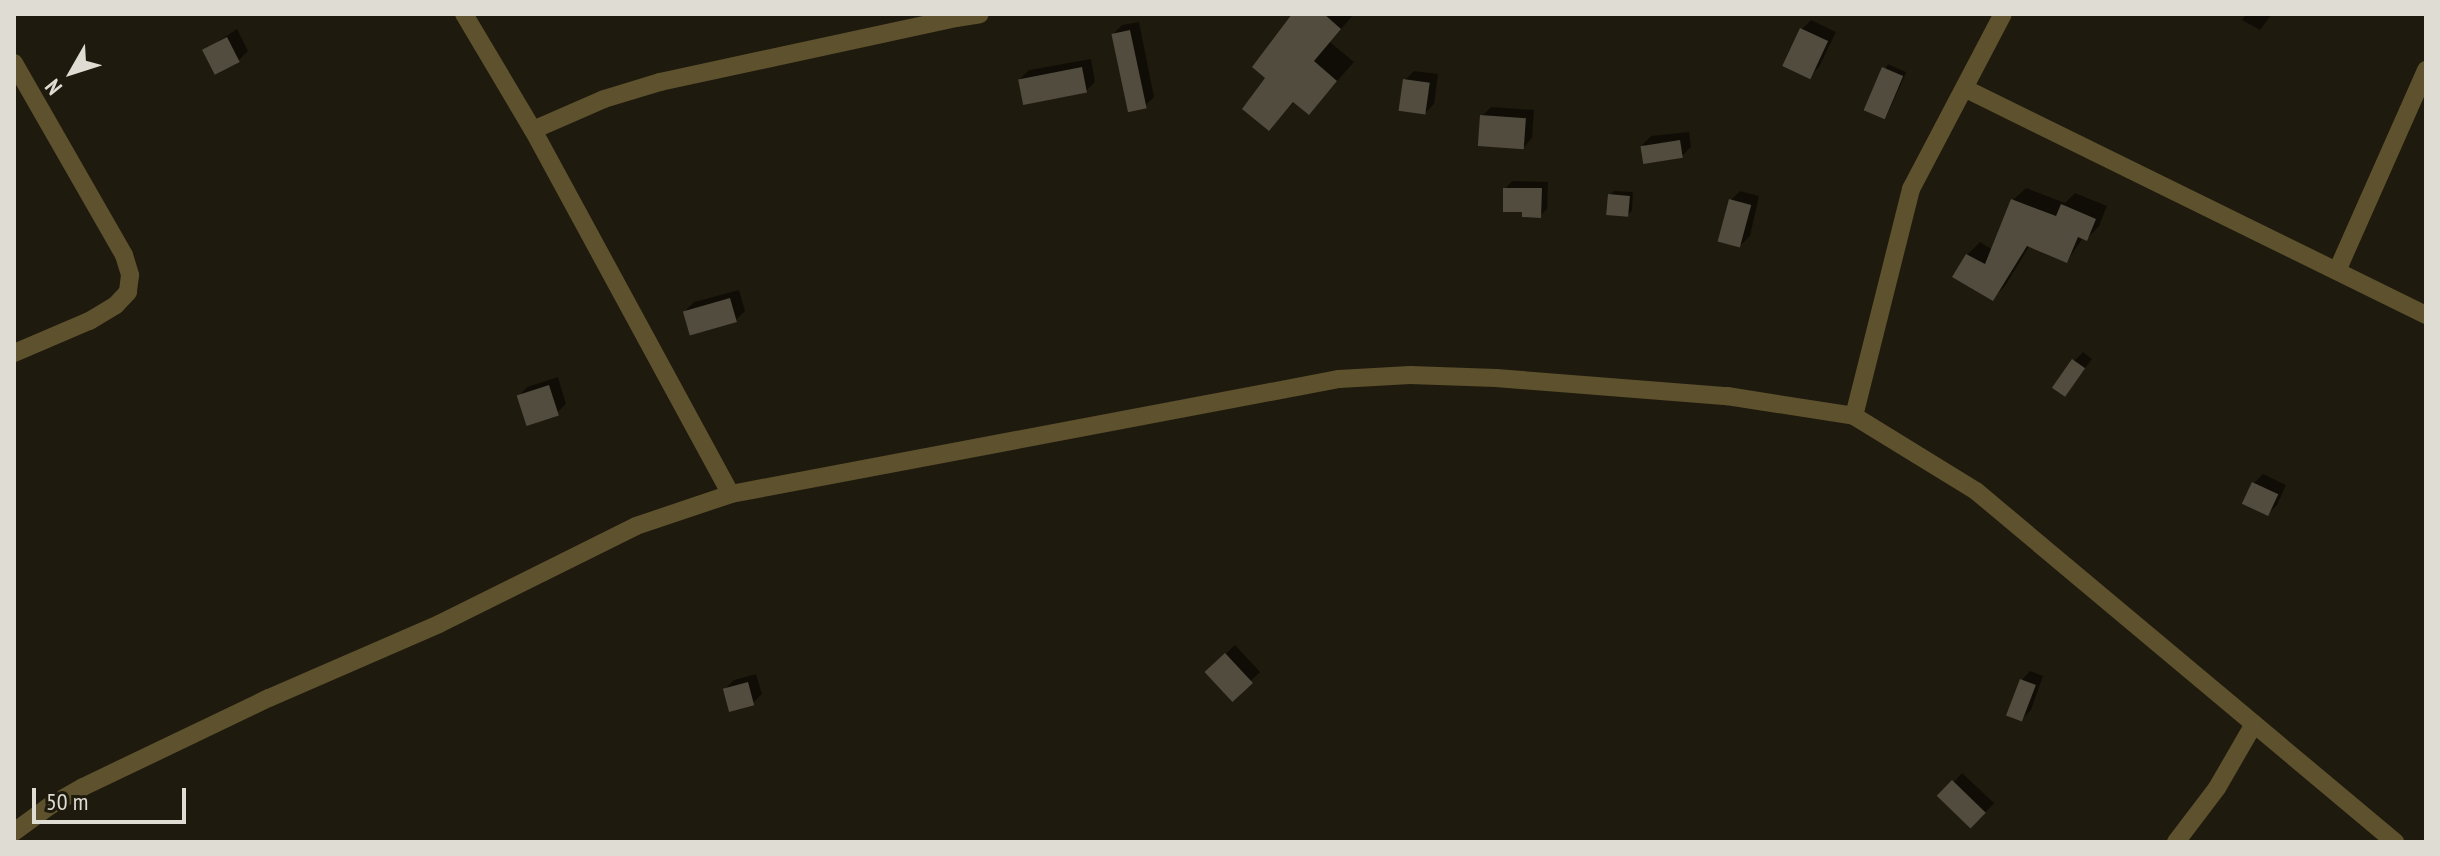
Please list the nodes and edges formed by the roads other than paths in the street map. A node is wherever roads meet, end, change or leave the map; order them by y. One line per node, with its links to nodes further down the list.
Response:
1 (464, 14): 8 (street)
2 (980, 14): 4 (street)
3 (2003, 14): 7 (street)
4 (954, 16): 8 (street)
5 (14, 63): 11 (street)
6 (2426, 70): 9 (street)
7 (1966, 89): 9 (street); 12 (street)
8 (533, 130): 13 (street)
9 (2337, 271): 10 (street)
10 (2426, 315)
11 (14, 353)
12 (1854, 416): 13 (street); 14 (street)
13 (731, 494): 15 (street)
14 (2254, 724): 16 (street); 17 (street)
15 (14, 832)
16 (2176, 842)
17 (2395, 842)

